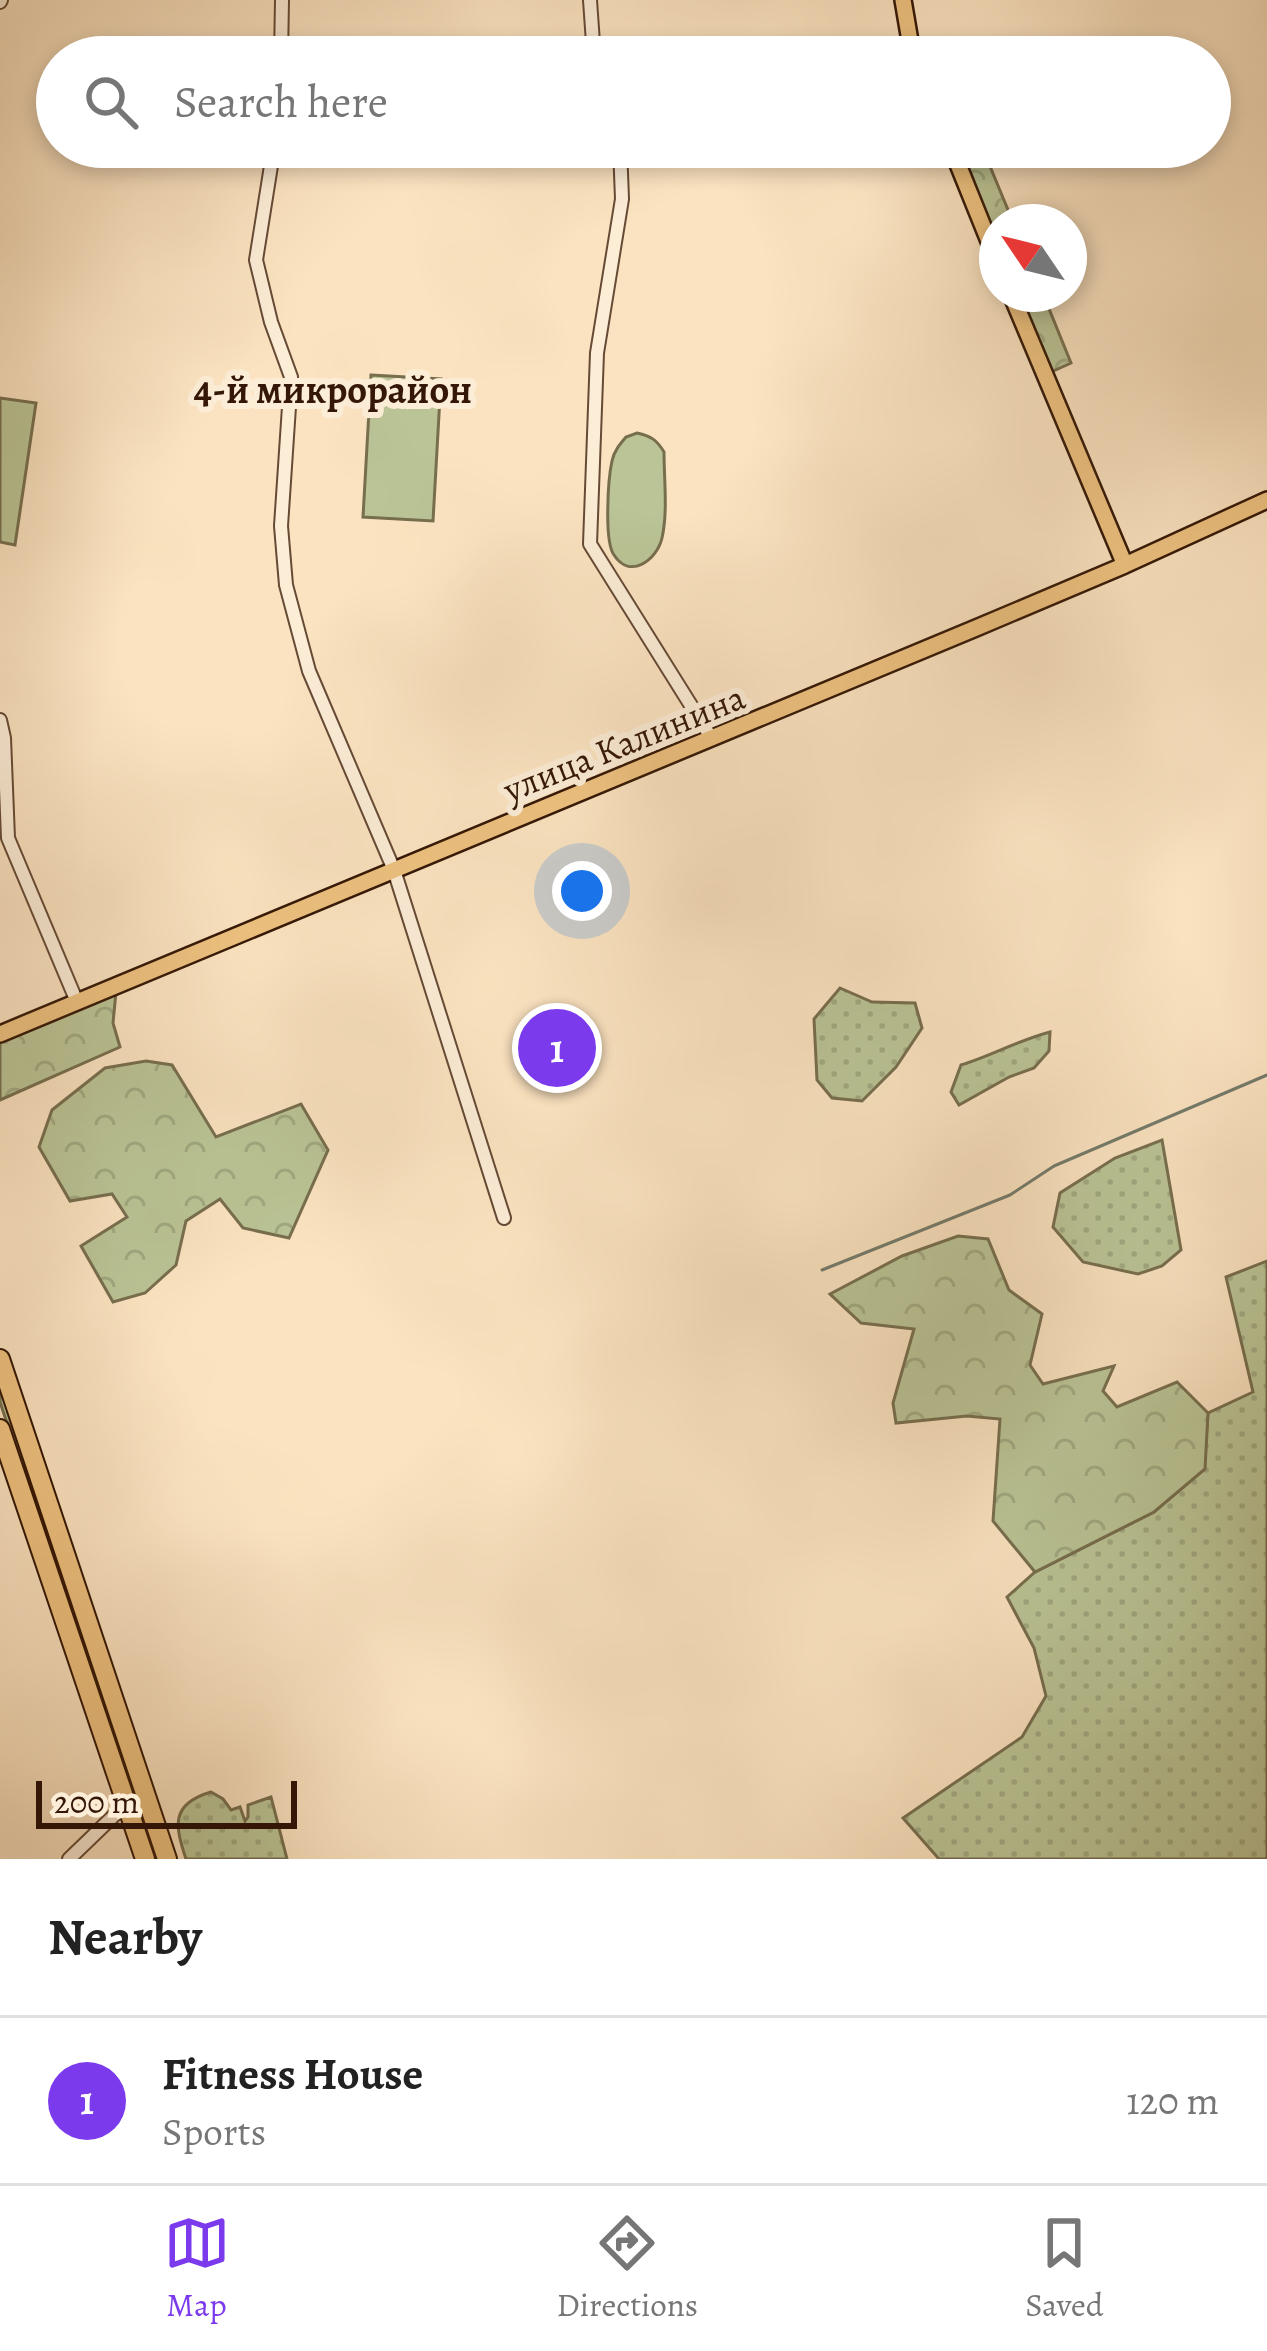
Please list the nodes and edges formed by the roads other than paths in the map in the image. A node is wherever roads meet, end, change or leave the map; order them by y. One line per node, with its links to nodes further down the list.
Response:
1 (283, 0): 4 (street)
2 (590, 0): 5 (street)
3 (903, 0): 6 (main road)
4 (282, 36)
5 (592, 36)
6 (909, 36)
7 (271, 168): 16 (street)
8 (621, 168): 15 (street)
9 (959, 168): 10 (main road)
10 (979, 216)
11 (1019, 312): 13 (main road)
12 (1267, 500): 13 (main road, улица Калинина)
13 (1125, 565): 15 (main road, улица Калинина)
14 (0, 720): 17 (street)
15 (712, 739): 16 (main road, улица Калинина)
16 (394, 870): 17 (main road, улица Калинина); 19 (street)
17 (76, 1002): 18 (main road, улица Калинина)
18 (0, 1034)
19 (504, 1218)
20 (0, 1358): 22 (highway)
21 (0, 1429): 23 (highway)
22 (147, 1797): 23 (street); 26 (highway)
23 (126, 1804): 24 (street); 25 (highway)
24 (68, 1859)
25 (145, 1859)
26 (167, 1859)

